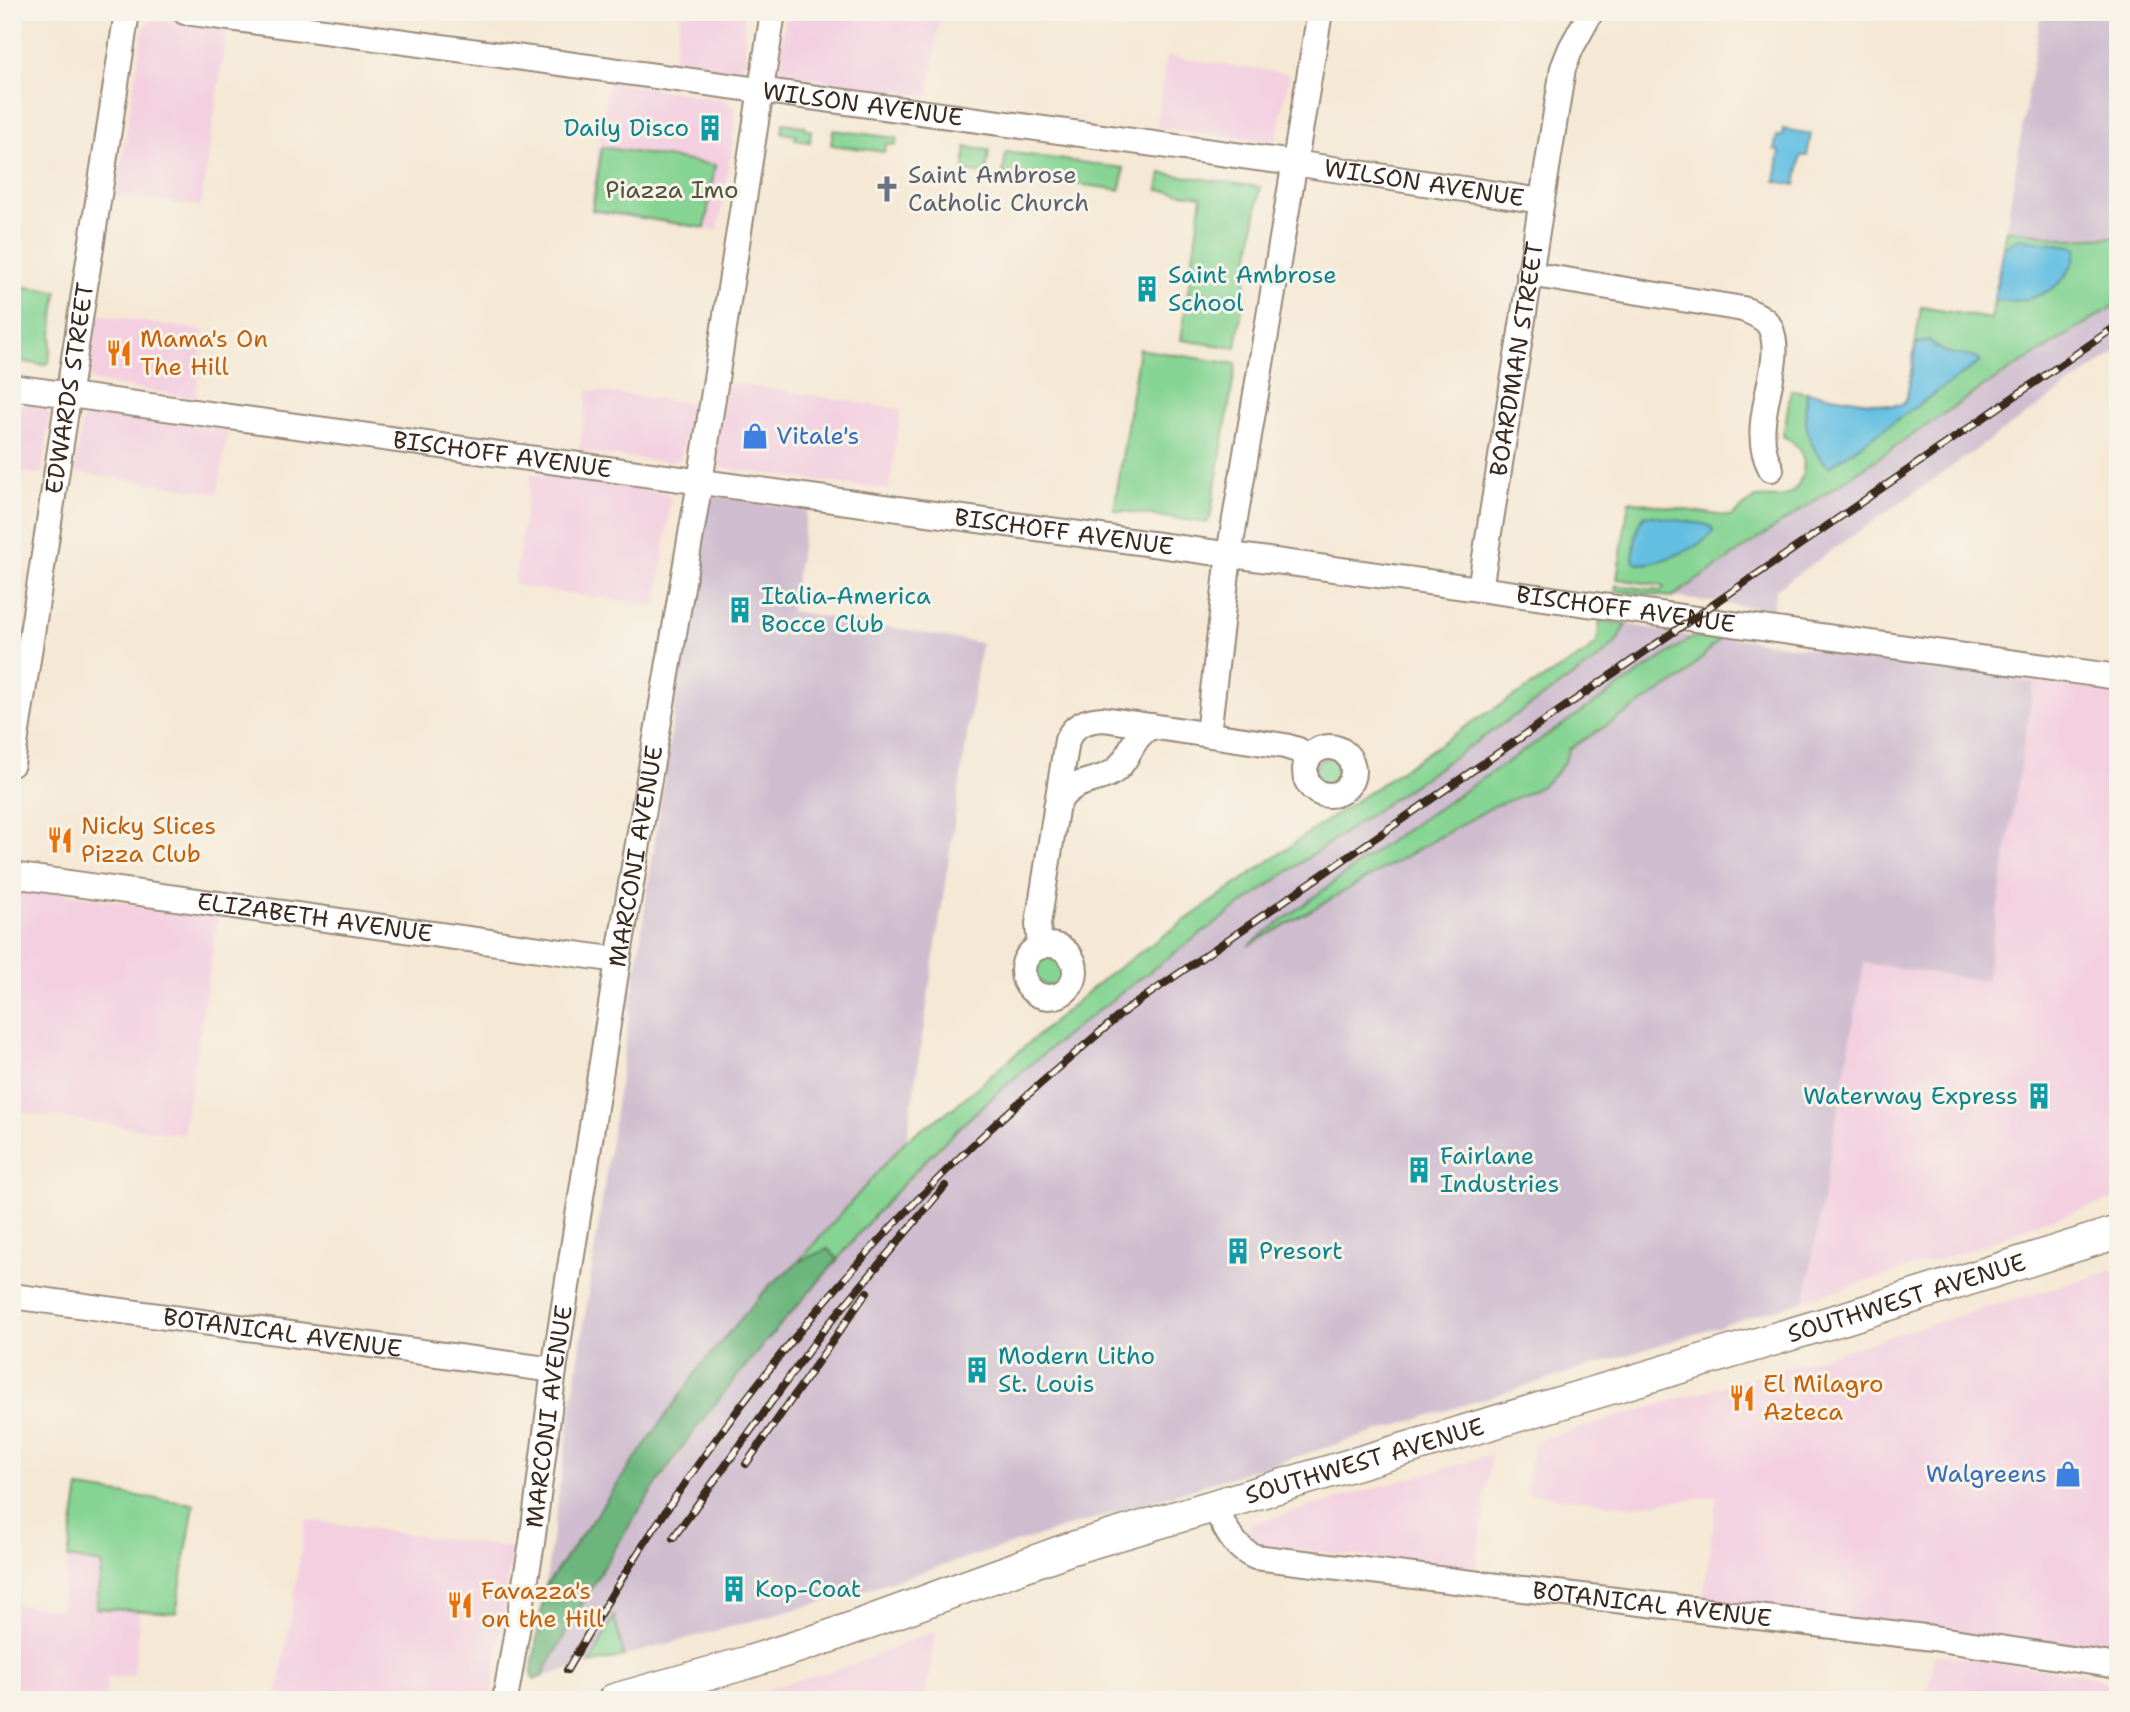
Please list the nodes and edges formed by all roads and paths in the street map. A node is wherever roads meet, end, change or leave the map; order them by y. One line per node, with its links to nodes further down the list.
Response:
1 (127, 12): 11 (street, EDWARDS STREET)
2 (185, 12): 6 (street, WILSON AVENUE)
3 (773, 12): 6 (street, MARCONI AVENUE)
4 (1320, 12): 7 (street)
5 (1591, 12): 8 (street, BOARDMAN STREET)
6 (761, 91): 7 (street, WILSON AVENUE); 13 (street, MARCONI AVENUE)
7 (1294, 163): 8 (street, WILSON AVENUE); 14 (street)
8 (1541, 201): 9 (street, BOARDMAN STREET)
9 (1529, 274): 12 (street); 15 (street, BOARDMAN STREET)
10 (12, 387): 11 (street, BISCHOFF AVENUE)
11 (68, 395): 13 (street, BISCHOFF AVENUE); 20 (street, EDWARDS STREET)
12 (1771, 469)
13 (700, 482): 14 (street, BISCHOFF AVENUE); 24 (street, MARCONI AVENUE)
14 (1229, 555): 15 (street, BISCHOFF AVENUE); 18 (street)
15 (1480, 589): 16 (street, BISCHOFF AVENUE)
16 (2118, 677)
17 (1152, 726): 18 (street); 21 (street); 21 (street)
18 (1208, 734): 19 (street)
19 (1308, 758)
20 (12, 764)
21 (1056, 807): 23 (street)
22 (12, 876): 24 (street, ELIZABETH AVENUE)
23 (1040, 947)
24 (618, 960): 27 (street, MARCONI AVENUE)
25 (2118, 1232): 28 (street, SOUTHWEST AVENUE)
26 (12, 1296): 27 (street, BOTANICAL AVENUE)
27 (554, 1370): 30 (street, MARCONI AVENUE)
28 (1214, 1506): 29 (street, BOTANICAL AVENUE); 31 (street, SOUTHWEST AVENUE)
29 (2118, 1666)
30 (506, 1695)
31 (614, 1700)

